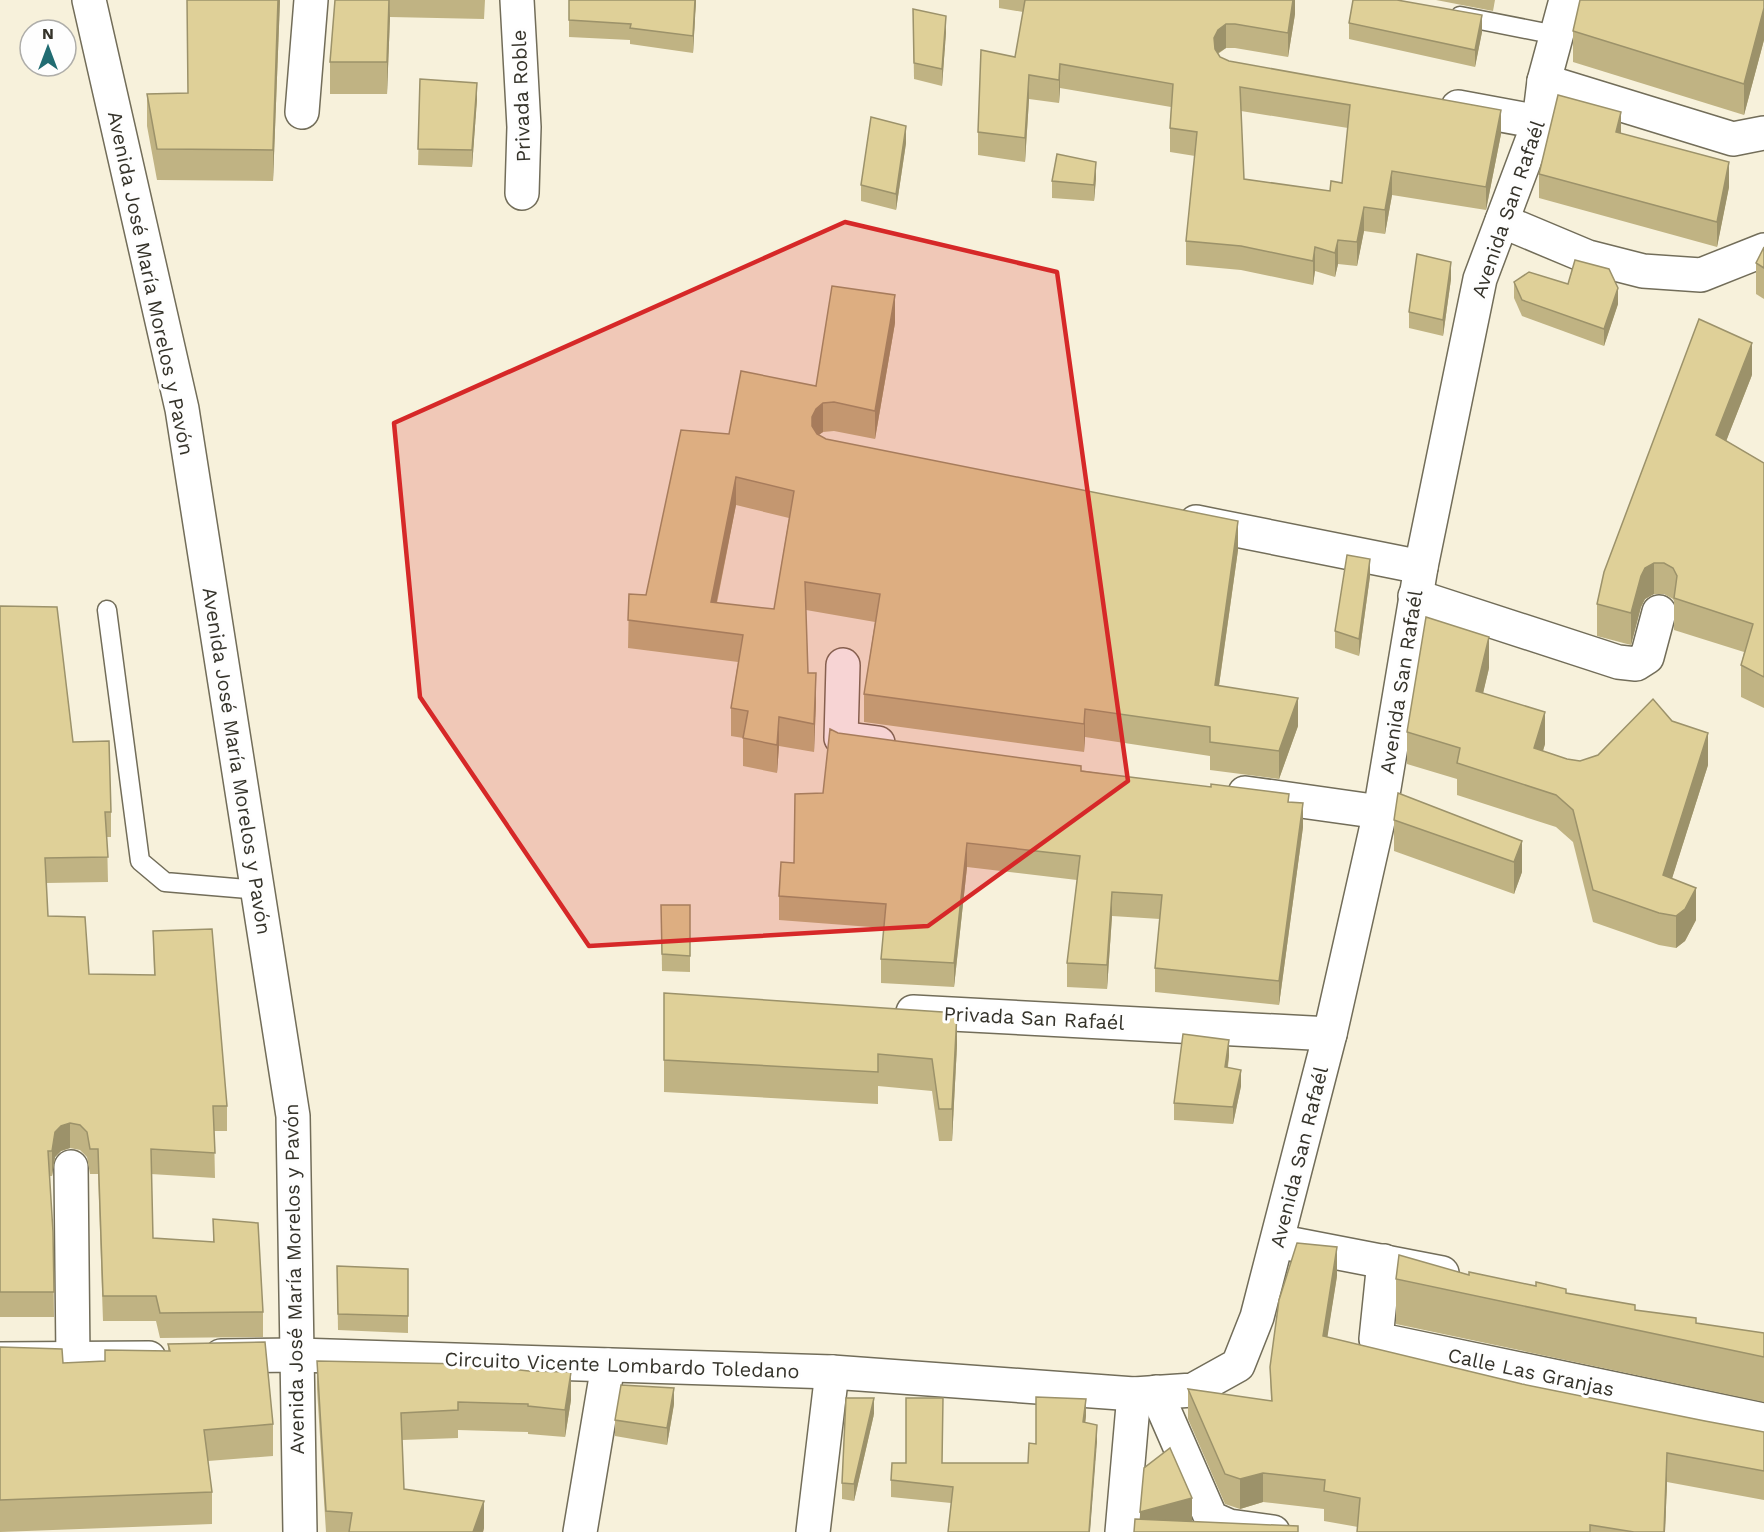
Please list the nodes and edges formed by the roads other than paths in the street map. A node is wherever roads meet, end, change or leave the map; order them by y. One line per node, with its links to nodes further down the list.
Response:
1 (89, 0): 23 (street, Avenida José María Morelos y Pavón)
2 (311, 0): 9 (street)
3 (517, 0): 12 (street, Privada Roble)
4 (1566, 0): 6 (street, Avenida San Rafaél)
5 (1445, 13): 6 (lane)
6 (1556, 35): 7 (street, Avenida San Rafaél)
7 (1544, 81): 10 (street, Avenida San Rafaél); 11 (street)
8 (1426, 101): 10 (street)
9 (302, 112)
10 (1539, 122): 13 (street, Avenida San Rafaél)
11 (1764, 133)
12 (522, 193)
13 (1502, 221): 14 (street); 16 (street, Avenida San Rafaél)
14 (1764, 250)
15 (1166, 516): 16 (street)
16 (1418, 582): 18 (street); 22 (street, Avenida San Rafaél)
17 (107, 610): 23 (lane)
18 (1659, 612)
19 (843, 665): 20 (street)
20 (911, 748)
21 (1216, 789): 22 (street)
22 (1380, 812): 25 (street, Avenida San Rafaél)
23 (258, 890): 30 (street, Avenida José María Morelos y Pavón)
24 (880, 1010): 25 (street, Privada San Rafaél)
25 (1330, 1034): 27 (street, Avenida San Rafaél)
26 (71, 1167): 32 (street)
27 (1278, 1241): 28 (street); 34 (street, Avenida San Rafaél)
28 (1384, 1261): 29 (street); 37 (street, Calle Las Granjas)
29 (1476, 1280)
30 (298, 1355): 32 (street, Circuito Vicente Lombardo Toledano); 33 (street, Circuito Vicente Lombardo Toledano); 38 (street, Avenida José María Morelos y Pavón)
31 (0, 1359): 32 (street, Circuito Vicente Lombardo Toledano)
32 (73, 1359)
33 (608, 1365): 35 (street, Circuito Vicente Lombardo Toledano); 39 (street)
34 (1238, 1365): 36 (street, Circuito Vicente Lombardo Toledano)
35 (832, 1372): 36 (street, Circuito Vicente Lombardo Toledano); 40 (street)
36 (1145, 1393): 41 (street); 42 (street)
37 (1764, 1420)
38 (300, 1532)
39 (580, 1532)
40 (813, 1532)
41 (1122, 1532)
42 (1273, 1532)

